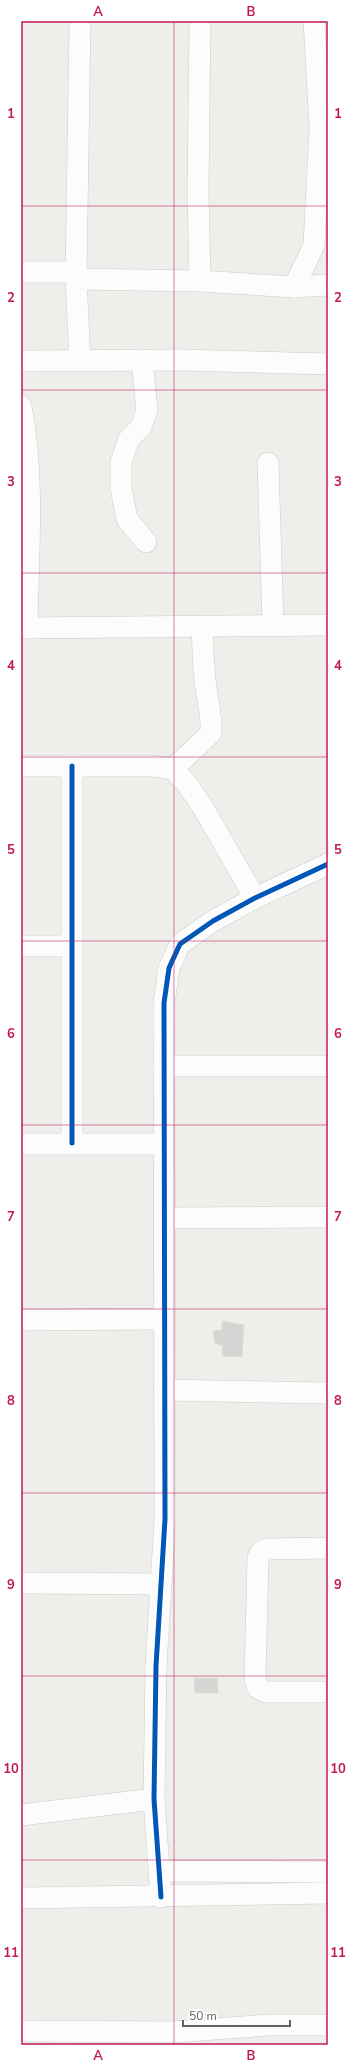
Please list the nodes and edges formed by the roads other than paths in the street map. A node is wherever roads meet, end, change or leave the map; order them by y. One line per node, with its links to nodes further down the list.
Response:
1 (80, 21): 6 (street)
2 (200, 21): 7 (street)
3 (314, 21): 4 (street)
4 (324, 129): 9 (street)
5 (21, 272): 6 (street)
6 (76, 275): 7 (street); 12 (street)
7 (200, 281): 9 (street)
8 (328, 285): 9 (street)
9 (294, 287)
10 (142, 360): 12 (street); 13 (street); 16 (street)
11 (21, 361): 12 (street)
12 (80, 361)
13 (328, 364)
14 (21, 406): 20 (street)
15 (268, 463): 17 (street)
16 (146, 542)
17 (273, 625): 18 (street); 19 (street)
18 (328, 625)
19 (202, 626): 20 (street); 23 (street)
20 (24, 628)
21 (21, 766): 22 (street)
22 (72, 766): 23 (street); 27 (street)
23 (173, 769): 25 (street)
24 (328, 864): 25 (street)
25 (255, 898): 28 (street)
26 (21, 946): 27 (street)
27 (72, 946): 30 (street)
28 (164, 1066): 29 (street); 32 (street)
29 (328, 1066)
30 (72, 1143): 31 (street); 32 (street)
31 (21, 1144)
32 (164, 1144): 34 (street)
33 (328, 1217): 34 (street)
34 (164, 1218): 35 (street)
35 (164, 1319): 36 (street); 37 (street)
36 (21, 1320)
37 (164, 1390): 38 (street); 41 (street)
38 (328, 1393)
39 (328, 1548): 42 (street)
40 (21, 1583): 41 (street)
41 (161, 1584): 43 (street)
42 (328, 1692)
43 (154, 1799): 44 (street); 45 (street)
44 (21, 1815)
45 (159, 1872): 46 (street); 48 (street)
46 (328, 1872)
47 (328, 1893): 48 (street)
48 (161, 1897): 49 (street)
49 (21, 1898)
50 (328, 2025): 51 (street)
51 (21, 2031)

